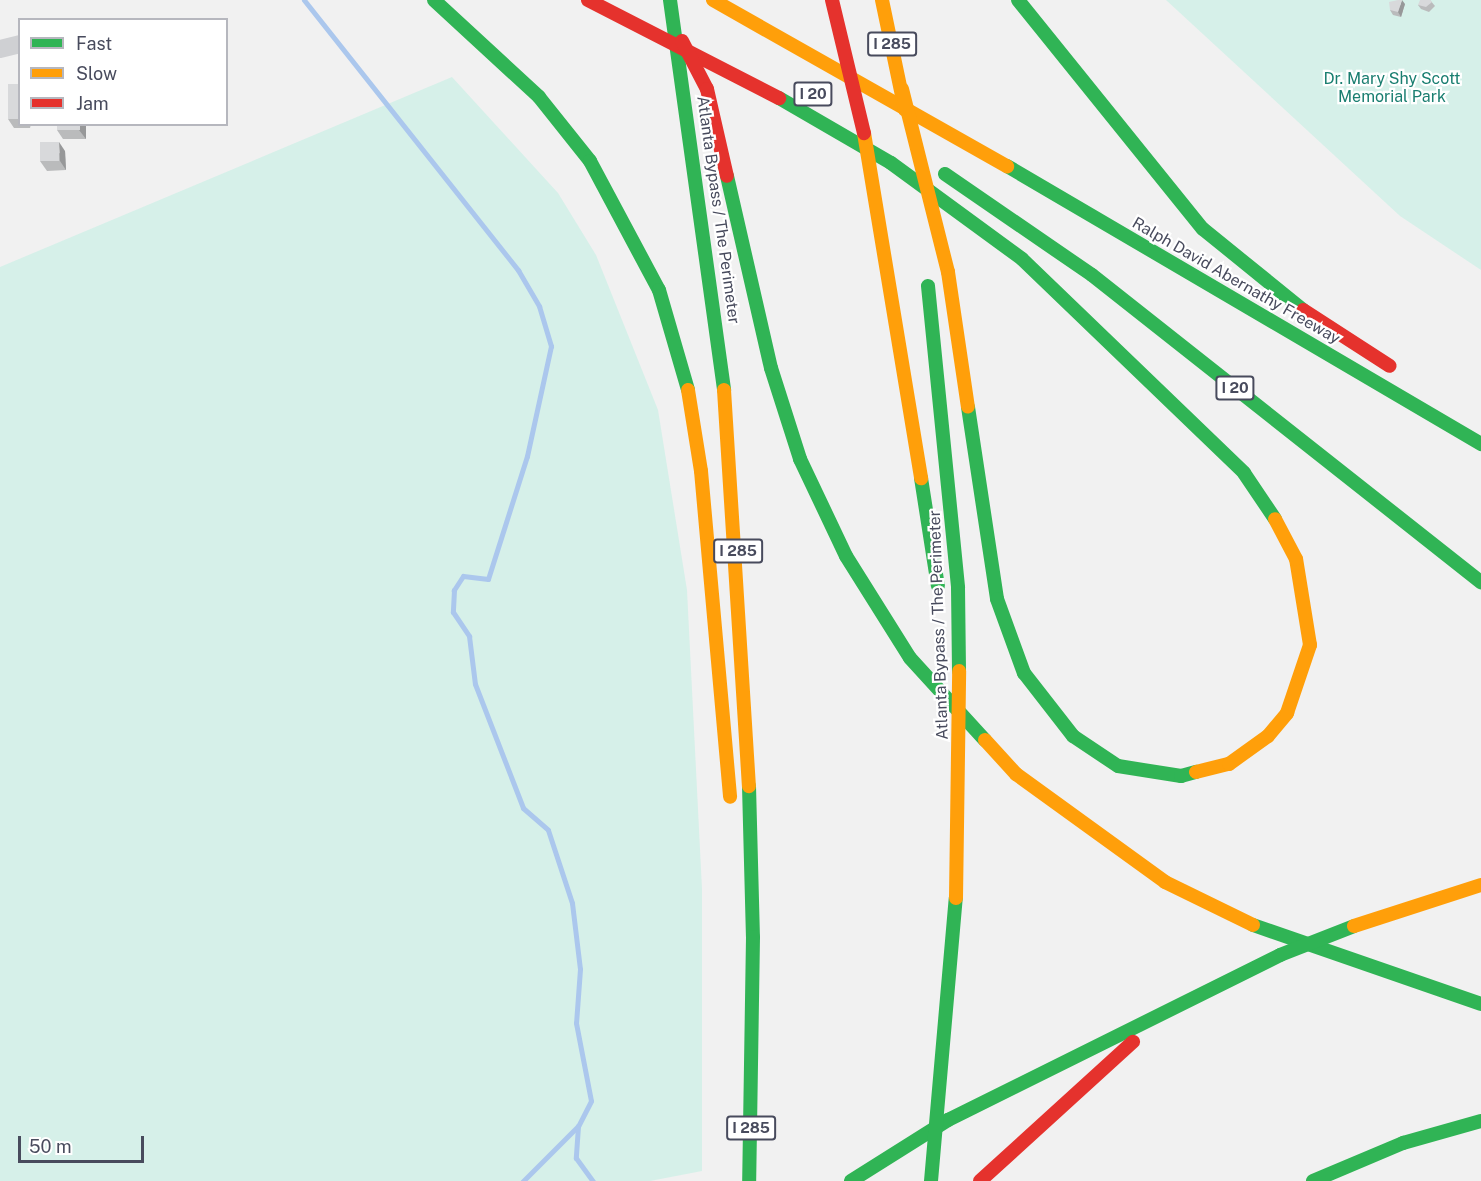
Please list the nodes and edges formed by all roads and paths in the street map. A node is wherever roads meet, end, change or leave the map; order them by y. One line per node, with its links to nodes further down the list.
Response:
1 (434, 0): 22 (highway)
2 (588, 0): 12 (highway)
3 (670, 0): 9 (highway, Atlanta Bypass / The Perimeter / I 285)
4 (713, 0): 19 (highway, Ralph David Abernathy Freeway / I 20)
5 (832, 0): 21 (highway)
6 (882, 0): 12 (highway, I 285)
7 (1018, 0): 18 (highway)
8 (657, 10): 9 (highway)
9 (683, 29): 26 (highway); 27 (highway, Atlanta Bypass / The Perimeter / I 285)
10 (18, 44): 11 (street)
11 (0, 49)
12 (902, 89): 16 (highway, I 285)
13 (843, 111): 14 (highway, I 20)
14 (880, 133)
15 (898, 144): 20 (highway, I 20)
16 (921, 231)
17 (925, 267): 21 (highway, Atlanta Bypass / The Perimeter)
18 (1406, 376)
19 (1481, 444)
20 (1481, 582)
21 (960, 739): 31 (highway, Atlanta Bypass / The Perimeter)
22 (731, 812)
23 (735, 859): 27 (highway)
24 (1481, 885): 25 (highway)
25 (1224, 982): 30 (highway); 32 (highway)
26 (1481, 1004)
27 (752, 1074): 29 (highway, Atlanta Bypass / The Perimeter / I 285)
28 (1481, 1121): 33 (highway)
29 (749, 1181)
30 (851, 1181)
31 (931, 1181)
32 (980, 1181)
33 (1313, 1181)

